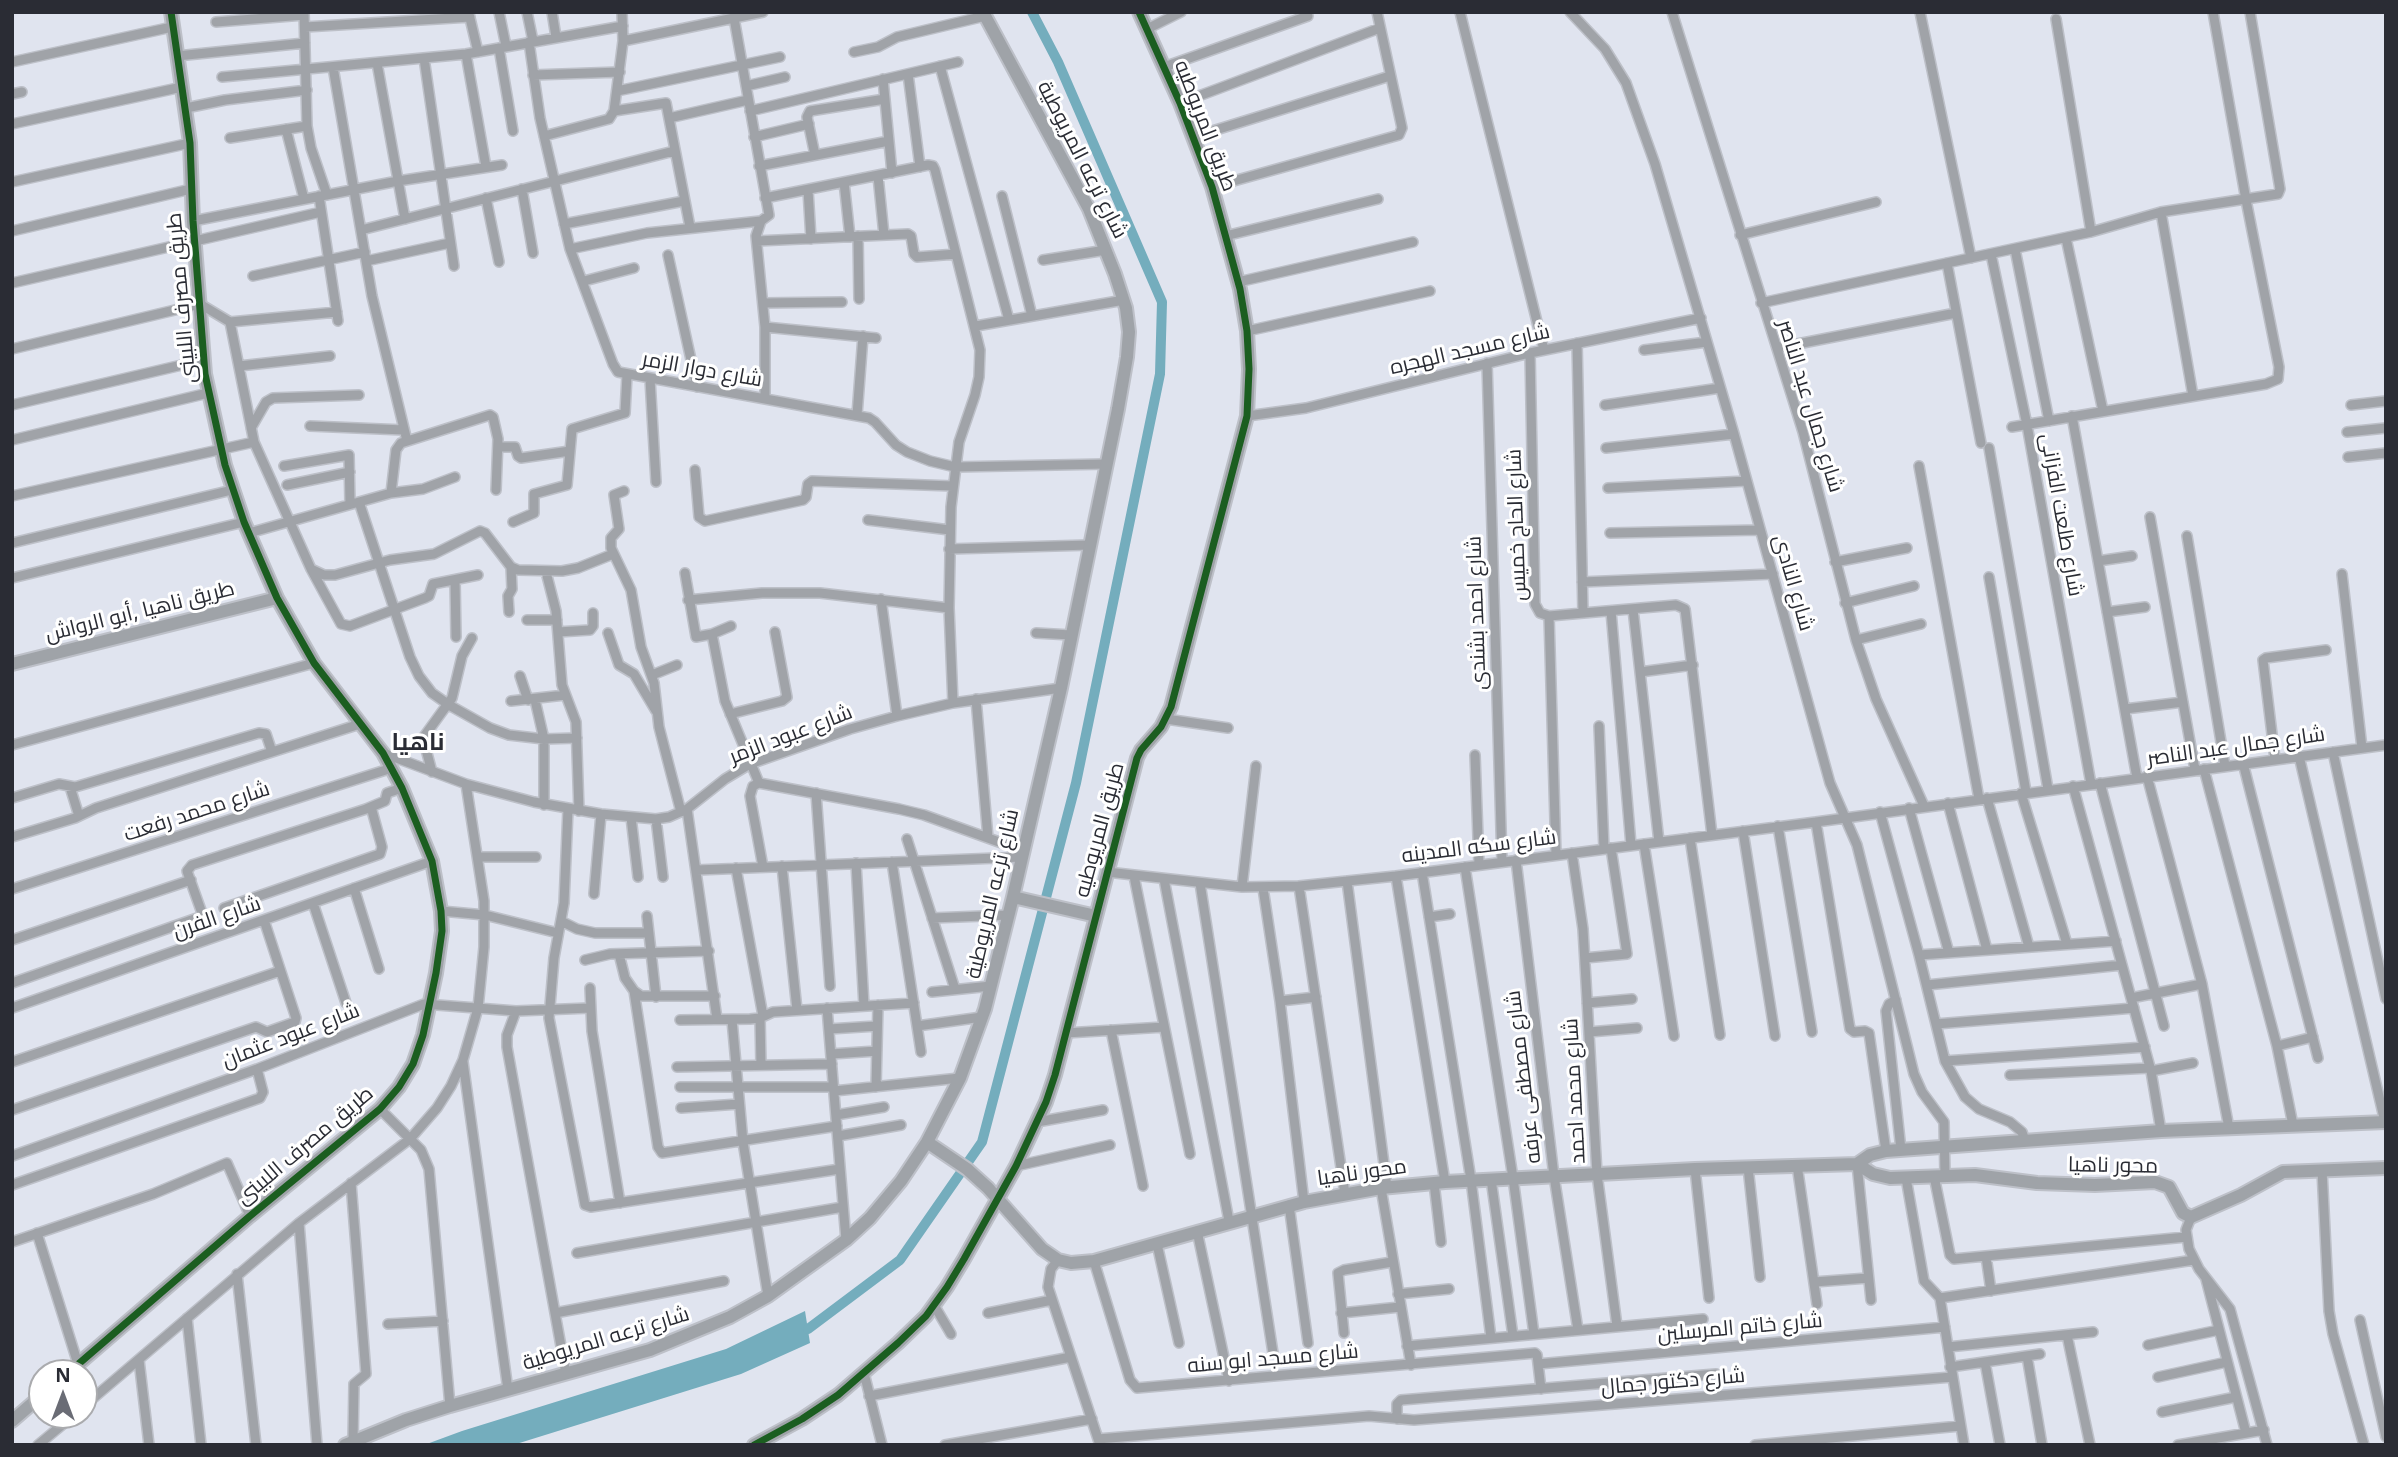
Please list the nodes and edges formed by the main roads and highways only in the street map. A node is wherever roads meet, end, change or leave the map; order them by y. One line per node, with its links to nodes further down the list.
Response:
1 (171, 12): 4 (main road, طريق مصرف اللبينى)
2 (1139, 12): 7 (main road, طريق المريوطيه)
3 (984, 14): 6 (main road, شارع ترعه المريوطية)
4 (277, 598): 5 (main road, طريق ناهيا ,أبو الرواش); 13 (main road, طريق مصرف اللبينى)
5 (12, 664)
6 (1019, 898): 7 (main road); 9 (main road, شارع ترعه المريوطية)
7 (1096, 916): 12 (main road, طريق المريوطيه)
8 (2385, 1122): 10 (main road, محور ناهيا)
9 (932, 1145): 12 (main road); 16 (main road, شارع ترعه المريوطية)
10 (1857, 1164): 11 (main road, محور ناهيا); 12 (main road, محور ناهيا)
11 (2386, 1168)
12 (998, 1198): 17 (main road, طريق المريوطيه)
13 (85, 1359)
14 (28, 1407): 15 (main road)
15 (12, 1421)
16 (349, 1443)
17 (754, 1445)

